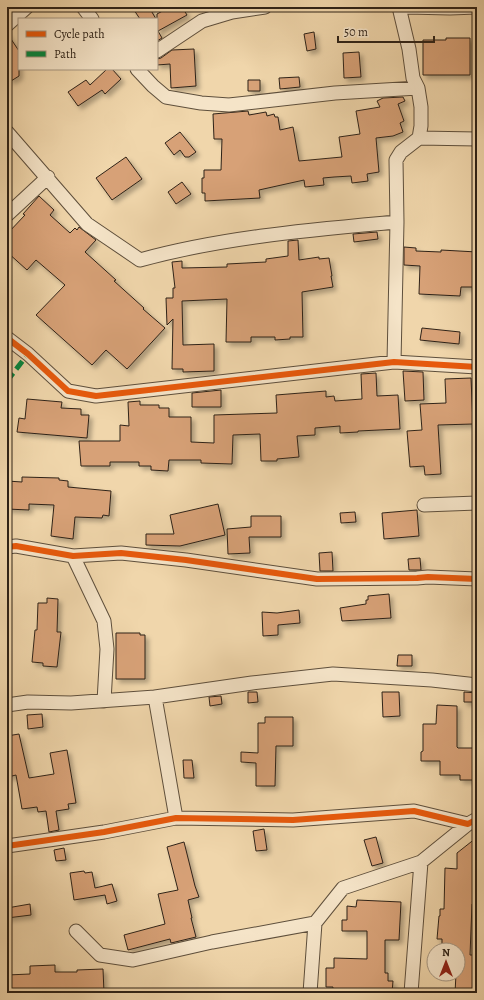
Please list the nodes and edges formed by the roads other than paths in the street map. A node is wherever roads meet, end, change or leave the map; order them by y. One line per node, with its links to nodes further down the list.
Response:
1 (27, 7): 9 (street)
2 (83, 7): 8 (street)
3 (265, 7): 10 (street)
4 (398, 7): 12 (street)
5 (407, 7): 7 (street)
6 (477, 7): 7 (street)
7 (450, 8)
8 (91, 18)
9 (7, 25)
10 (158, 50)
11 (138, 70): 12 (street)
12 (418, 88): 14 (street)
13 (7, 132): 16 (street)
14 (418, 138): 15 (street); 18 (street)
15 (477, 139)
16 (48, 177): 17 (street); 18 (street)
17 (7, 216)
18 (397, 222): 20 (street)
19 (7, 338): 20 (street)
20 (394, 362): 21 (street)
21 (477, 368)
22 (477, 503): 23 (street)
23 (424, 505)
24 (7, 547): 25 (street)
25 (73, 556): 26 (street); 29 (street)
26 (477, 579)
27 (477, 685): 28 (street)
28 (155, 697): 29 (street); 31 (street)
29 (104, 701): 30 (street)
30 (7, 705)
31 (176, 818): 32 (street); 33 (street)
32 (472, 822): 34 (street)
33 (7, 846)
34 (421, 862): 35 (street); 38 (street)
35 (314, 923): 36 (street); 37 (street)
36 (76, 931)
37 (310, 993)
38 (411, 993)

